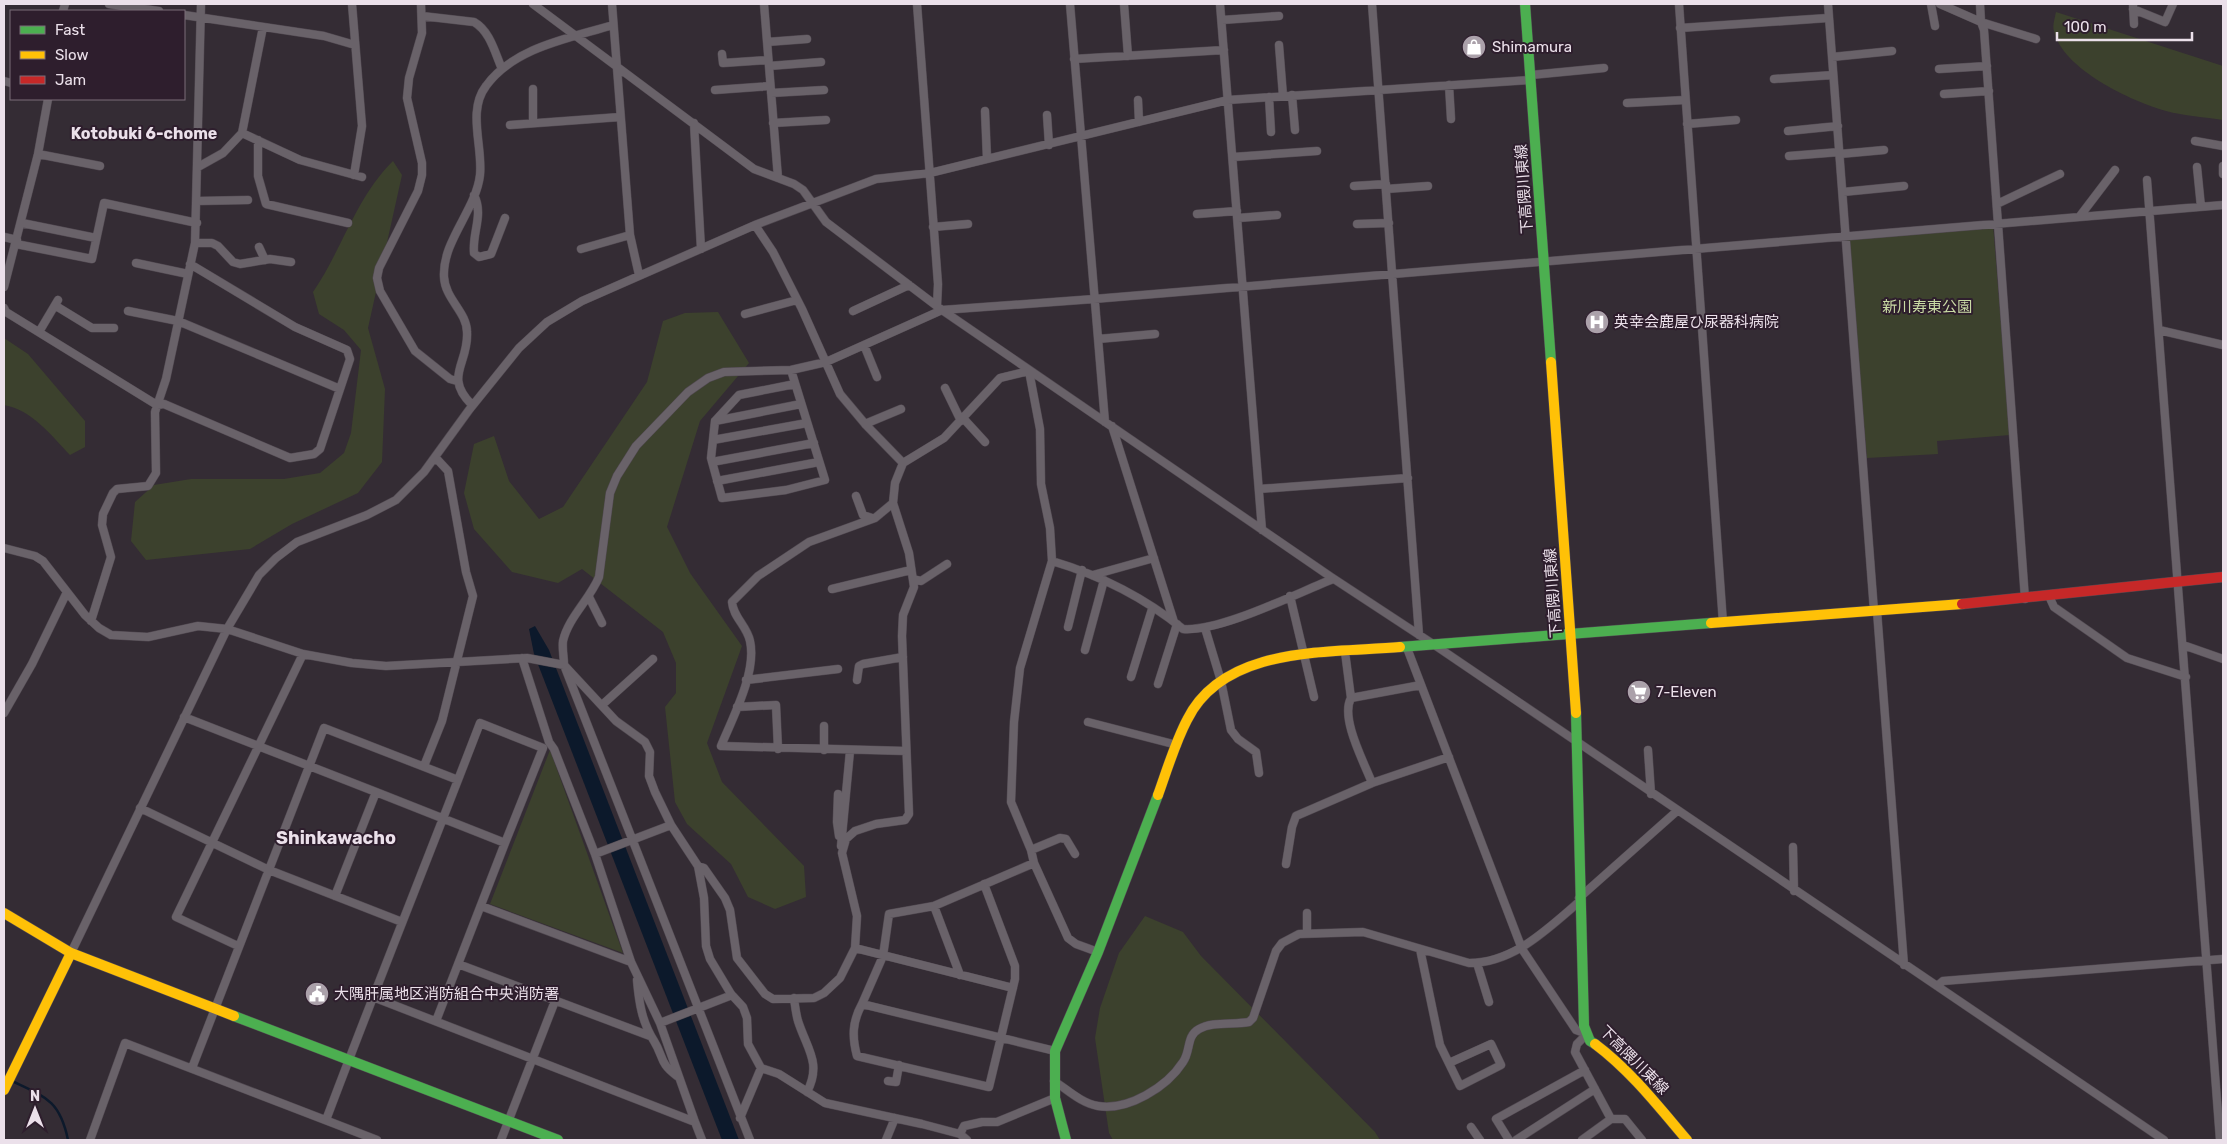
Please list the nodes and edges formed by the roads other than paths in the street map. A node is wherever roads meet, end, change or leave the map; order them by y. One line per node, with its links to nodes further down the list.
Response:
1 (110, 4): 21 (street)
2 (201, 4): 25 (street)
3 (352, 4): 38 (street)
4 (421, 4): 23 (street)
5 (533, 4): 34 (street)
6 (612, 4): 30 (street)
7 (764, 4): 37 (street)
8 (916, 4): 105 (street)
9 (1070, 4): 45 (street)
10 (1124, 4): 43 (street)
11 (1220, 4): 27 (street)
12 (1372, 4): 58 (street)
13 (1526, 4): 54 (street, 下高隈川東線)
14 (1679, 4): 33 (street)
15 (1828, 4): 26 (street)
16 (1930, 4): 31 (street)
17 (1940, 4): 28 (street)
18 (1980, 4): 28 (street)
19 (2173, 4): 20 (street)
20 (2133, 6): 29 (street)
21 (147, 7)
22 (185, 15): 25 (street)
23 (422, 16): 51 (street); 177 (street)
24 (1279, 16): 27 (street)
25 (202, 18): 32 (street); 102 (street)
26 (1828, 18): 33 (street); 44 (street)
27 (1222, 20): 40 (street)
28 (1981, 22): 36 (street); 49 (street)
29 (2134, 24)
30 (613, 25): 34 (street); 48 (street)
31 (1935, 26)
32 (263, 27): 38 (street); 87 (street)
33 (1680, 28): 69 (street)
34 (577, 36): 48 (street); 51 (street)
35 (807, 39): 37 (street)
36 (2036, 39)
37 (767, 42): 47 (street)
38 (355, 45): 89 (street)
39 (1279, 45): 64 (street)
40 (1224, 50): 43 (street); 68 (street)
41 (1892, 51): 44 (street)
42 (722, 54): 47 (street)
43 (1128, 56): 45 (street)
44 (1832, 57): 53 (street)
45 (1074, 59): 88 (street)
46 (821, 62): 47 (street)
47 (769, 63): 60 (street)
48 (617, 66): 73 (street); 78 (street)
49 (1987, 66): 52 (street); 62 (street)
50 (1604, 68): 54 (street)
51 (502, 69): 115 (street)
52 (1939, 69)
53 (1833, 75): 55 (street); 83 (street)
54 (1531, 78): 56 (street); 149 (street, 下高隈川東線)
55 (1774, 79)
56 (1449, 85): 58 (street); 74 (street)
57 (533, 89): 80 (street)
58 (1378, 89): 64 (street); 113 (street)
59 (715, 90): 60 (street)
60 (771, 90): 61 (street); 79 (street)
61 (824, 90)
62 (1989, 91): 63 (street); 119 (street)
63 (1944, 94)
64 (1288, 96): 65 (street); 84 (street)
65 (1269, 97): 68 (street); 86 (street)
66 (48, 100): 96 (street)
67 (1138, 100): 77 (street)
68 (1228, 100): 77 (street); 98 (street)
69 (1685, 100): 70 (street); 81 (street)
70 (1627, 103)
71 (985, 111): 99 (street)
72 (1046, 115): 91 (street)
73 (620, 117): 80 (street); 137 (street)
74 (1451, 118)
75 (826, 120): 79 (street)
76 (1736, 120): 81 (street)
77 (1139, 122): 88 (street)
78 (694, 123): 108 (street); 146 (street)
79 (774, 123): 108 (street)
80 (533, 124): 82 (street)
81 (1687, 124): 144 (street)
82 (510, 125)
83 (1838, 126): 85 (street); 95 (street)
84 (1295, 130)
85 (1788, 131)
86 (1271, 132)
87 (242, 133): 89 (street); 102 (street)
88 (1081, 137): 91 (street); 158 (street)
89 (258, 140): 131 (street)
90 (2195, 141): 92 (street)
91 (1049, 144): 99 (street)
92 (2223, 146)
93 (1317, 150): 98 (street)
94 (1884, 150): 95 (street)
95 (1840, 153): 97 (street); 114 (street)
96 (38, 154): 100 (street); 129 (street)
97 (1789, 156)
98 (1233, 157): 124 (street)
99 (987, 159): 105 (street)
100 (100, 166)
101 (2223, 166): 107 (street)
102 (198, 167): 117 (street)
103 (2197, 167): 121 (street)
104 (2115, 170): 126 (street)
105 (930, 173): 118 (street); 136 (street)
106 (2060, 174): 119 (street)
107 (2223, 174)
108 (778, 178): 118 (street)
109 (2147, 180): 122 (street)
110 (1354, 186): 113 (street)
111 (1428, 186): 113 (street)
112 (1904, 186): 114 (street)
113 (1386, 187): 132 (street)
114 (1843, 192): 138 (street)
115 (474, 195): 127 (street); 177 (street)
116 (248, 200): 117 (street)
117 (197, 201): 130 (street)
118 (811, 204): 135 (street); 155 (street)
119 (1997, 204): 128 (street)
120 (2223, 205): 121 (street)
121 (2201, 207): 122 (street)
122 (2150, 211): 126 (street); 167 (street)
123 (1197, 214): 124 (street)
124 (1238, 215): 125 (street); 156 (street)
125 (1277, 215)
126 (2080, 216): 128 (street)
127 (505, 218)
128 (1999, 222): 138 (street); 220 (street)
129 (22, 223): 140 (street); 141 (street)
130 (196, 223): 140 (street); 142 (street)
131 (348, 223)
132 (1389, 223): 134 (street); 152 (street)
133 (968, 224): 136 (street)
134 (1357, 224)
135 (755, 225): 146 (street); 159 (street)
136 (934, 227): 161 (street)
137 (630, 235): 145 (street); 154 (street)
138 (1847, 235): 144 (street); 222 (street)
139 (4, 237): 141 (street)
140 (96, 238): 141 (street)
141 (17, 242): 157 (street)
142 (195, 243): 147 (street); 151 (street)
143 (259, 247): 147 (street)
144 (1696, 248): 149 (street); 226 (street)
145 (581, 249)
146 (701, 250): 154 (street)
147 (265, 260): 148 (street)
148 (291, 262)
149 (1544, 262): 152 (street); 231 (street, 下高隈川東線)
150 (136, 263): 153 (street)
151 (190, 264): 153 (street); 180 (street)
152 (1393, 273): 156 (street); 197 (street)
153 (188, 274): 165 (street)
154 (638, 276): 183 (street)
155 (909, 285): 161 (street); 163 (street)
156 (1243, 285): 158 (street); 199 (street)
157 (4, 286)
158 (1094, 299): 161 (street); 170 (street)
159 (797, 300): 164 (street); 173 (street)
160 (4, 308): 168 (street)
161 (940, 308): 171 (street); 175 (street)
162 (128, 311): 165 (street)
163 (853, 311)
164 (745, 314)
165 (178, 321): 180 (street); 182 (street)
166 (114, 328): 168 (street)
167 (2158, 330): 172 (street); 214 (street)
168 (39, 332): 182 (street)
169 (1155, 334): 170 (street)
170 (1098, 338): 189 (street)
171 (864, 345): 173 (street); 176 (street)
172 (2223, 345)
173 (826, 362): 174 (street); 188 (street)
174 (791, 370): 178 (street); 219 (street)
175 (1029, 371): 185 (street); 189 (street); 206 (street)
176 (877, 376)
177 (457, 381): 183 (street)
178 (795, 384): 181 (street); 186 (street)
179 (945, 388): 185 (street)
180 (340, 389): 182 (street)
181 (801, 404): 186 (street); 187 (street)
182 (157, 405): 223 (street)
183 (472, 405): 193 (street)
184 (901, 409): 188 (street)
185 (962, 419): 191 (street); 196 (street)
186 (716, 421): 190 (street)
187 (807, 423): 190 (street); 192 (street)
188 (864, 424): 196 (street)
189 (1108, 424): 203 (street); 205 (street)
190 (713, 440): 194 (street)
191 (985, 442)
192 (814, 443): 194 (street); 195 (street)
193 (435, 457): 229 (street); 243 (street)
194 (712, 462): 198 (street)
195 (820, 462): 198 (street); 198 (street)
196 (903, 463): 201 (street)
197 (1408, 478): 199 (street); 230 (street)
198 (717, 481)
199 (1259, 489): 203 (street)
200 (856, 496): 202 (street)
201 (893, 503): 202 (street); 209 (street)
202 (872, 518): 248 (street)
203 (1262, 530): 212 (street)
204 (4, 548): 216 (street)
205 (1154, 558): 210 (street); 225 (street)
206 (1052, 561): 208 (street); 289 (street)
207 (947, 564): 209 (street)
208 (1082, 570): 210 (street); 227 (street)
209 (912, 574): 215 (street); 239 (street)
210 (1093, 575): 213 (street)
211 (2223, 578): 214 (street)
212 (1333, 579): 217 (street); 230 (street)
213 (1104, 580): 221 (street); 235 (street)
214 (2178, 581): 218 (street); 232 (street)
215 (832, 589)
216 (67, 592): 223 (street); 257 (street)
217 (1290, 596): 228 (street); 238 (street)
218 (2048, 596): 220 (street); 247 (street)
219 (589, 597): 224 (street); 244 (street)
220 (2025, 599): 222 (street)
221 (1152, 609): 225 (street); 246 (street)
222 (1875, 611): 226 (street); 319 (street)
223 (91, 621): 229 (street)
224 (602, 623)
225 (1176, 623): 228 (street); 251 (street)
226 (1723, 623): 231 (street)
227 (1068, 627)
228 (1205, 628): 250 (street)
229 (227, 629): 237 (street); 258 (street)
230 (1419, 635): 233 (street)
231 (1570, 635): 233 (street); 263 (street, 下高隈川東線)
232 (2183, 645): 241 (street); 247 (street)
233 (1436, 646): 234 (street); 263 (street)
234 (1407, 648): 236 (street); 252 (street)
235 (1085, 650)
236 (1345, 652): 238 (street); 254 (street)
237 (303, 654): 243 (street); 264 (street)
238 (1304, 655): 250 (street); 253 (street)
239 (903, 657): 249 (street); 270 (street)
240 (524, 658): 243 (street); 244 (street); 261 (street)
241 (2223, 658)
242 (653, 659): 255 (street)
243 (458, 660): 273 (street)
244 (561, 664): 255 (street); 285 (street)
245 (838, 669): 248 (street)
246 (1131, 677)
247 (2186, 677): 315 (street)
248 (746, 680): 256 (street)
249 (857, 680)
250 (1221, 681): 262 (street); 274 (street)
251 (1158, 684)
252 (1421, 685): 254 (street); 271 (street)
253 (1314, 697)
254 (1351, 698): 276 (street)
255 (602, 705): 283 (street)
256 (737, 707): 266 (street); 266 (street)
257 (4, 713)
258 (184, 717): 264 (street); 280 (street)
259 (1088, 722): 262 (street)
260 (824, 726): 267 (street)
261 (549, 742): 265 (street); 291 (street)
262 (1177, 744): 312 (street)
263 (1578, 744): 279 (street); 300 (street, 下高隈川東線)
264 (258, 746): 272 (street); 286 (street)
265 (543, 748): 275 (street); 287 (street)
266 (778, 749): 267 (street)
267 (824, 750): 269 (street)
268 (1648, 750): 279 (street)
269 (850, 751): 270 (street); 284 (street)
270 (906, 751): 290 (street)
271 (1448, 757): 276 (street); 310 (street)
272 (309, 765): 273 (street); 277 (street); 296 (street)
273 (424, 766): 275 (street)
274 (1259, 773)
275 (458, 780): 282 (street)
276 (1372, 783): 294 (street)
277 (376, 792): 282 (street); 299 (street)
278 (838, 794): 284 (street)
279 (1651, 794): 281 (street)
280 (140, 808): 286 (street); 311 (street)
281 (1677, 811): 298 (street); 300 (street)
282 (443, 819): 287 (street); 305 (street)
283 (671, 825): 285 (street); 295 (street)
284 (841, 840): 290 (street)
285 (631, 841): 291 (street); 331 (street)
286 (212, 842): 296 (street); 307 (street)
287 (505, 843): 301 (street)
288 (1794, 847): 298 (street)
289 (1031, 850): 292 (street); 293 (street)
290 (842, 853): 308 (street)
291 (595, 854): 316 (street)
292 (1075, 854)
293 (1034, 863): 297 (street); 312 (street)
294 (1286, 864)
295 (698, 866): 324 (street); 326 (street)
296 (269, 870): 299 (street); 307 (street)
297 (984, 884): 302 (street); 323 (street)
298 (1794, 890): 319 (street)
299 (335, 896): 305 (street)
300 (1580, 900): 310 (street); 334 (street, 下高隈川東線)
301 (481, 906): 316 (street); 318 (street)
302 (934, 906): 313 (street); 321 (street)
303 (4, 913): 311 (street)
304 (1307, 913): 306 (street)
305 (402, 922): 325 (street)
306 (1308, 933): 309 (street); 347 (street)
307 (238, 946): 330 (street)
308 (855, 948): 313 (street); 326 (street)
309 (1420, 949): 317 (street); 340 (street)
310 (1522, 949): 317 (street); 334 (street)
311 (71, 952): 330 (street); 349 (street)
312 (1098, 952): 337 (street)
313 (883, 956): 321 (street); 329 (street)
314 (2223, 959): 315 (street)
315 (2207, 961): 322 (street); 376 (street)
316 (631, 962): 320 (street)
317 (1477, 963): 328 (street)
318 (458, 964): 327 (street); 332 (street)
319 (1904, 965): 322 (street)
320 (636, 974): 333 (street); 335 (street)
321 (960, 975): 323 (street)
322 (1937, 986): 375 (street)
323 (1013, 988): 336 (street)
324 (732, 995): 331 (street); 343 (street)
325 (373, 997): 332 (street); 339 (street)
326 (794, 998): 350 (street)
327 (555, 1001): 335 (street); 338 (street)
328 (1489, 1002)
329 (862, 1004): 336 (street); 341 (street)
330 (216, 1007): 339 (street); 342 (street)
331 (697, 1009): 333 (street); 352 (street)
332 (436, 1021): 338 (street)
333 (660, 1023): 345 (street)
334 (1587, 1034): 344 (street); 374 (street, 下高隈川東線)
335 (650, 1036): 345 (street)
336 (1000, 1038): 337 (street); 341 (street)
337 (1055, 1051): 347 (street)
338 (533, 1057): 356 (street); 357 (street)
339 (349, 1059): 355 (street); 356 (street)
340 (1449, 1063): 340 (street)
341 (899, 1065): 346 (street)
342 (192, 1068): 355 (street); 361 (street)
343 (761, 1068): 350 (street); 352 (street)
344 (1585, 1070): 348 (street); 371 (street)
345 (678, 1076): 357 (street)
346 (888, 1080)
347 (1054, 1081): 351 (street)
348 (1595, 1089): 354 (street); 372 (street)
349 (4, 1090)
350 (807, 1092): 353 (street)
351 (1055, 1098): 359 (street); 369 (street)
352 (740, 1118): 366 (street)
353 (895, 1118): 359 (street); 367 (street)
354 (1611, 1119): 360 (street); 373 (street)
355 (326, 1120): 362 (street)
356 (509, 1121): 363 (street); 364 (street)
357 (695, 1122): 365 (street)
358 (1471, 1127): 370 (street)
359 (960, 1134): 368 (street)
360 (1639, 1139)
361 (90, 1140)
362 (377, 1140)
363 (501, 1140)
364 (558, 1140)
365 (702, 1140)
366 (750, 1140)
367 (886, 1140)
368 (967, 1140)
369 (1066, 1140)
370 (1480, 1140)
371 (1509, 1140)
372 (1516, 1140)
373 (1582, 1140)
374 (1688, 1140)
375 (2164, 1140)
376 (2220, 1140)

